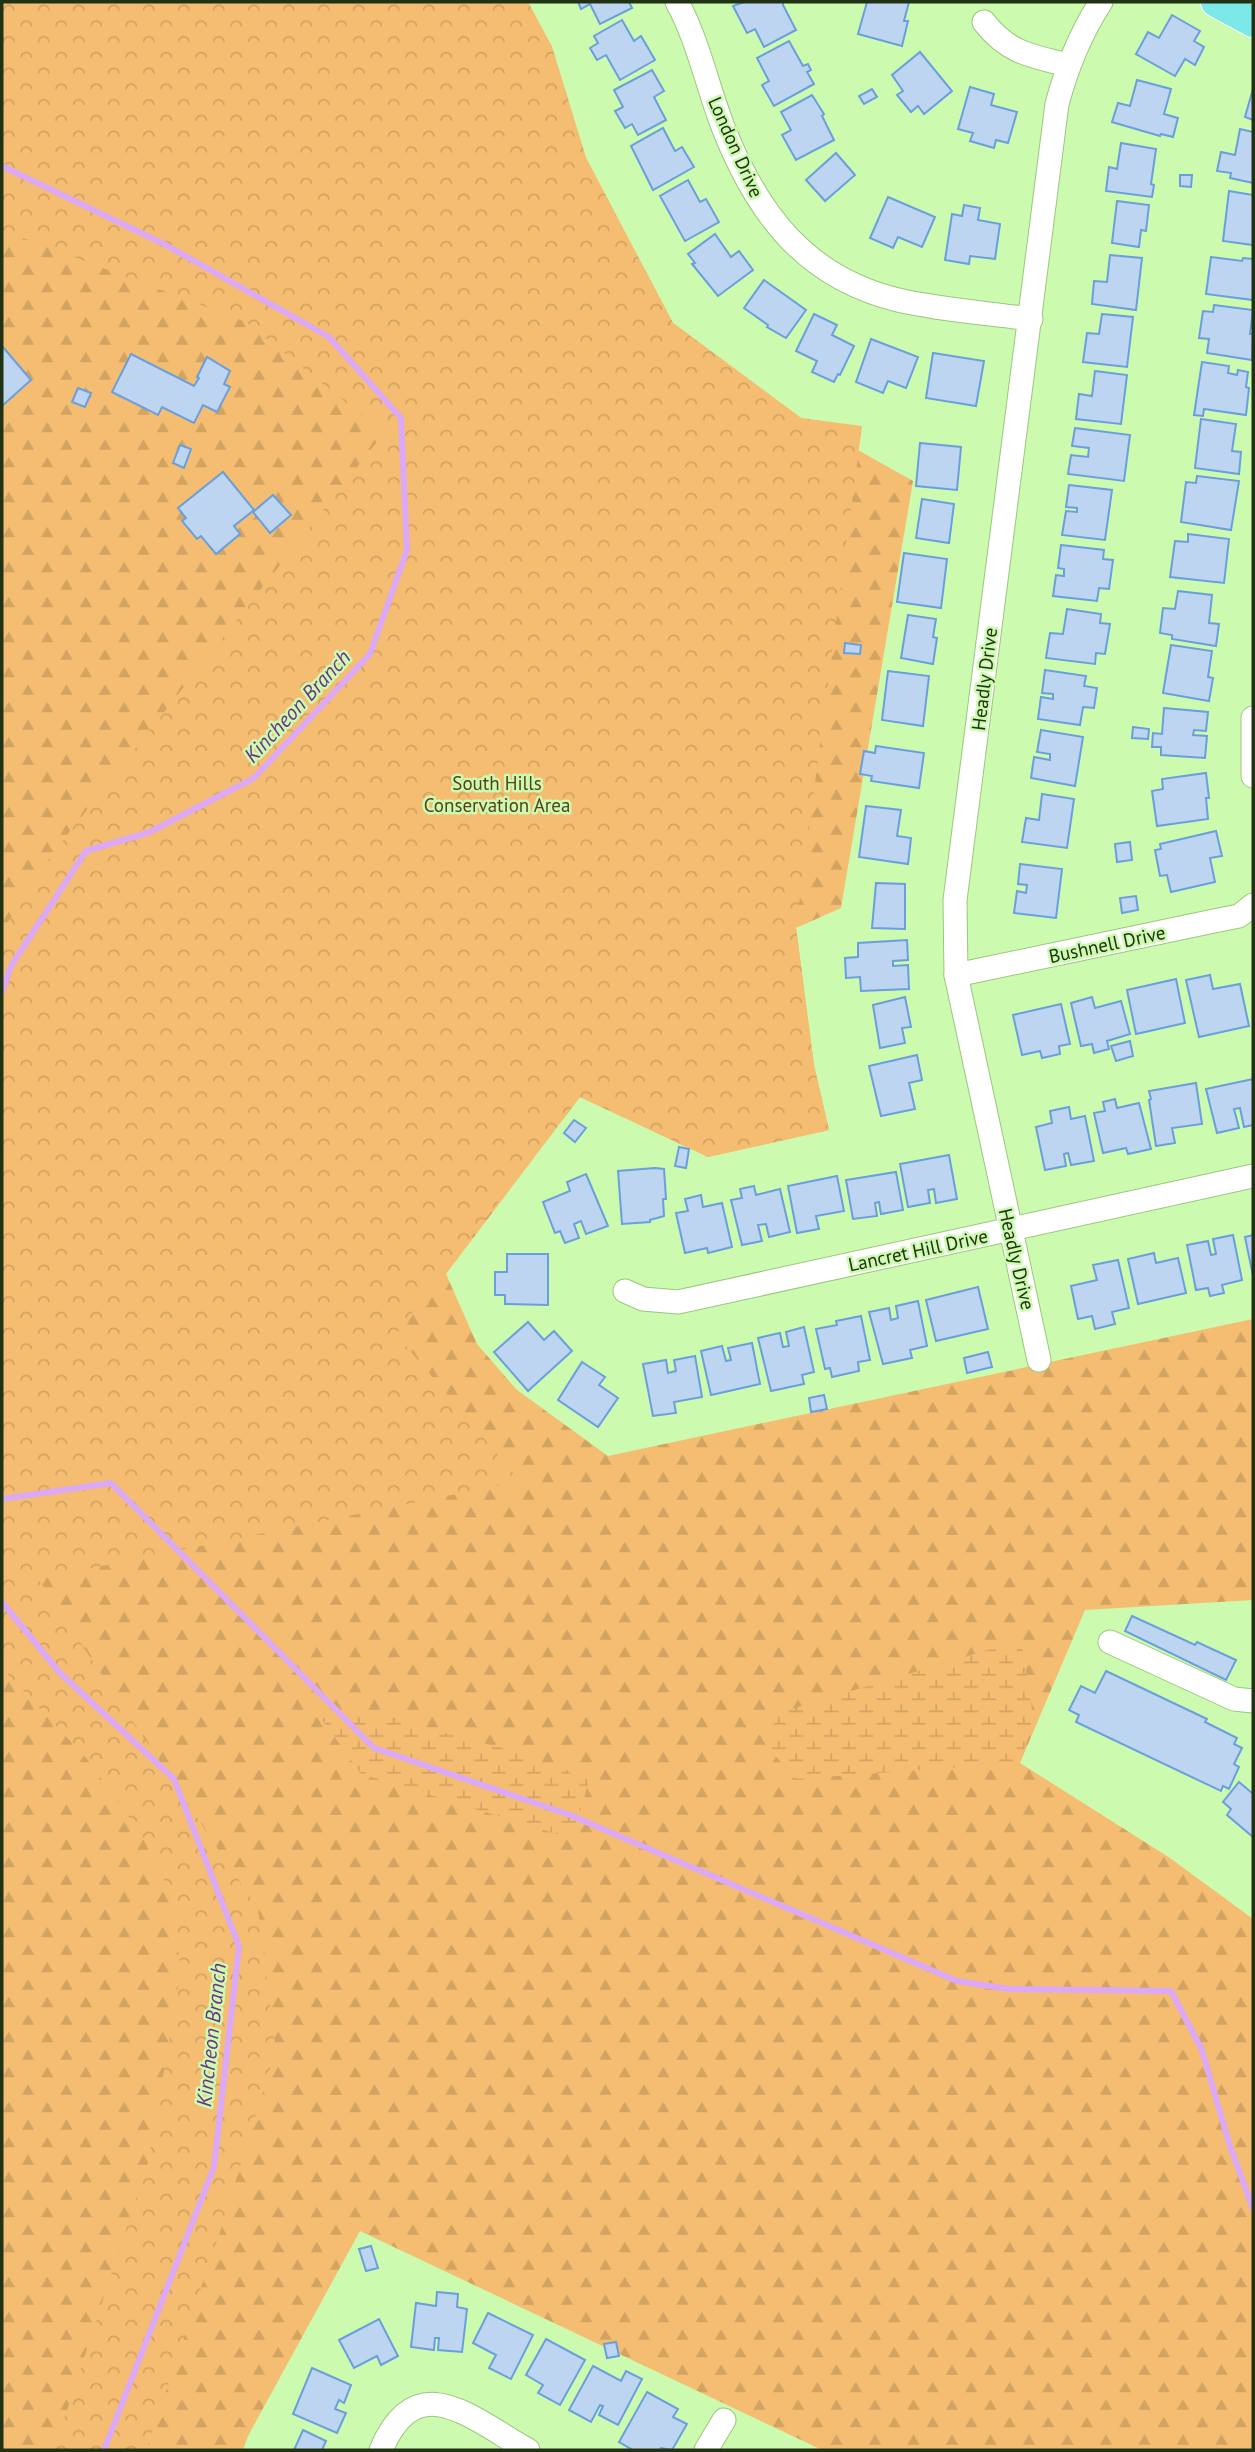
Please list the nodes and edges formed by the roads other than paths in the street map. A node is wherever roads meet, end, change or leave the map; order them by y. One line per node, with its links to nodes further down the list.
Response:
1 (677, 2): 7 (street, London Drive)
2 (1101, 2): 6 (street, Headly Drive)
3 (1216, 2): 5 (main road)
4 (984, 22): 6 (street)
5 (1253, 22)
6 (1068, 65): 7 (street, Headly Drive)
7 (1031, 319): 11 (street, Headly Drive)
8 (1253, 718): 9 (street)
9 (1253, 776)
10 (1253, 905): 11 (street, Bushnell Drive)
11 (956, 975): 13 (street, Headly Drive)
12 (1253, 1176): 13 (street, Lancret Hill Drive)
13 (1010, 1230): 14 (street, Lancret Hill Drive); 15 (street, Headly Drive)
14 (625, 1291)
15 (1040, 1360)
16 (1110, 1642): 17 (street)
17 (1253, 1700)
18 (724, 2420): 21 (street)
19 (381, 2450): 20 (street)
20 (528, 2450)
21 (706, 2450)

